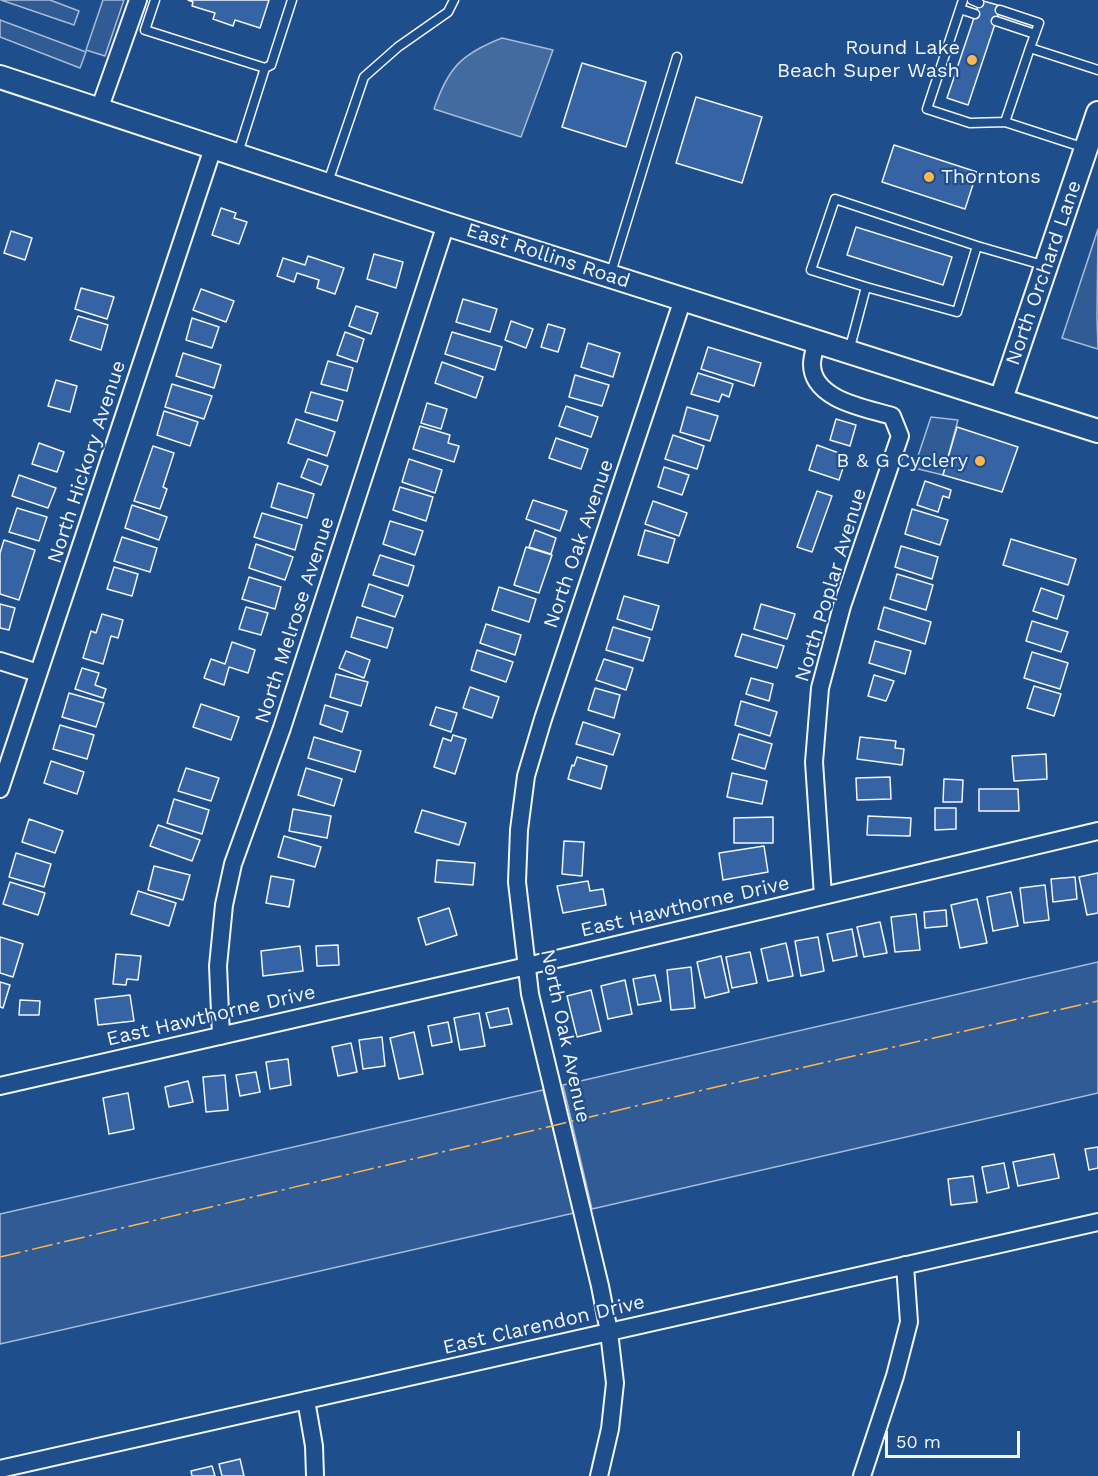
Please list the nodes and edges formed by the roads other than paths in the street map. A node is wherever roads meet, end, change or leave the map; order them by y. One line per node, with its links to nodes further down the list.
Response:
1 (138, 0): 15 (street)
2 (155, 0): 12 (lane)
3 (292, 0): 12 (lane)
4 (454, 0): 21 (lane)
5 (962, 5): 7 (lane); 16 (lane)
6 (1000, 10): 9 (lane)
7 (975, 14)
8 (996, 21): 9 (lane)
9 (1035, 34): 10 (lane)
10 (1030, 48): 13 (lane); 16 (lane)
11 (677, 57): 25 (lane)
12 (265, 68): 20 (lane)
13 (1098, 70)
14 (0, 77): 15 (main road, East Rollins Road)
15 (99, 110): 18 (main road, East Rollins Road)
16 (1005, 122): 19 (lane)
17 (1097, 122): 19 (main road, North Orchard Lane)
18 (213, 148): 20 (main road, East Rollins Road); 33 (street, North Hickory Avenue)
19 (1086, 148): 24 (main road, North Orchard Lane)
20 (237, 156): 21 (main road, East Rollins Road)
21 (327, 185): 22 (main road, East Rollins Road)
22 (446, 224): 25 (main road, East Rollins Road); 38 (street, North Melrose Avenue)
23 (977, 246): 24 (lane); 26 (lane); 26 (lane)
24 (1046, 266): 30 (main road, North Orchard Lane)
25 (610, 276): 27 (main road, East Rollins Road)
26 (866, 287): 29 (lane)
27 (683, 299): 28 (main road, East Rollins Road); 37 (street, North Oak Avenue)
28 (817, 341): 29 (main road, East Rollins Road); 36 (street, North Poplar Avenue)
29 (849, 351): 30 (main road, East Rollins Road)
30 (1001, 399): 31 (main road, East Rollins Road)
31 (1098, 431)
32 (0, 661): 33 (street)
33 (38, 673): 34 (street, North Hickory Avenue)
34 (0, 789)
35 (1098, 831): 36 (street, East Hawthorne Drive)
36 (823, 896): 37 (street, East Hawthorne Drive)
37 (527, 966): 38 (street, East Hawthorne Drive); 42 (street, North Oak Avenue)
38 (221, 1036): 39 (street, East Hawthorne Drive)
39 (0, 1086)
40 (1098, 1222): 41 (street, East Clarendon Drive)
41 (905, 1265): 42 (street, East Clarendon Drive); 47 (street)
42 (609, 1332): 43 (street, East Clarendon Drive); 46 (street, North Oak Avenue)
43 (306, 1400): 44 (street, East Clarendon Drive); 45 (street)
44 (0, 1469)
45 (315, 1476)
46 (599, 1476)
47 (862, 1476)

